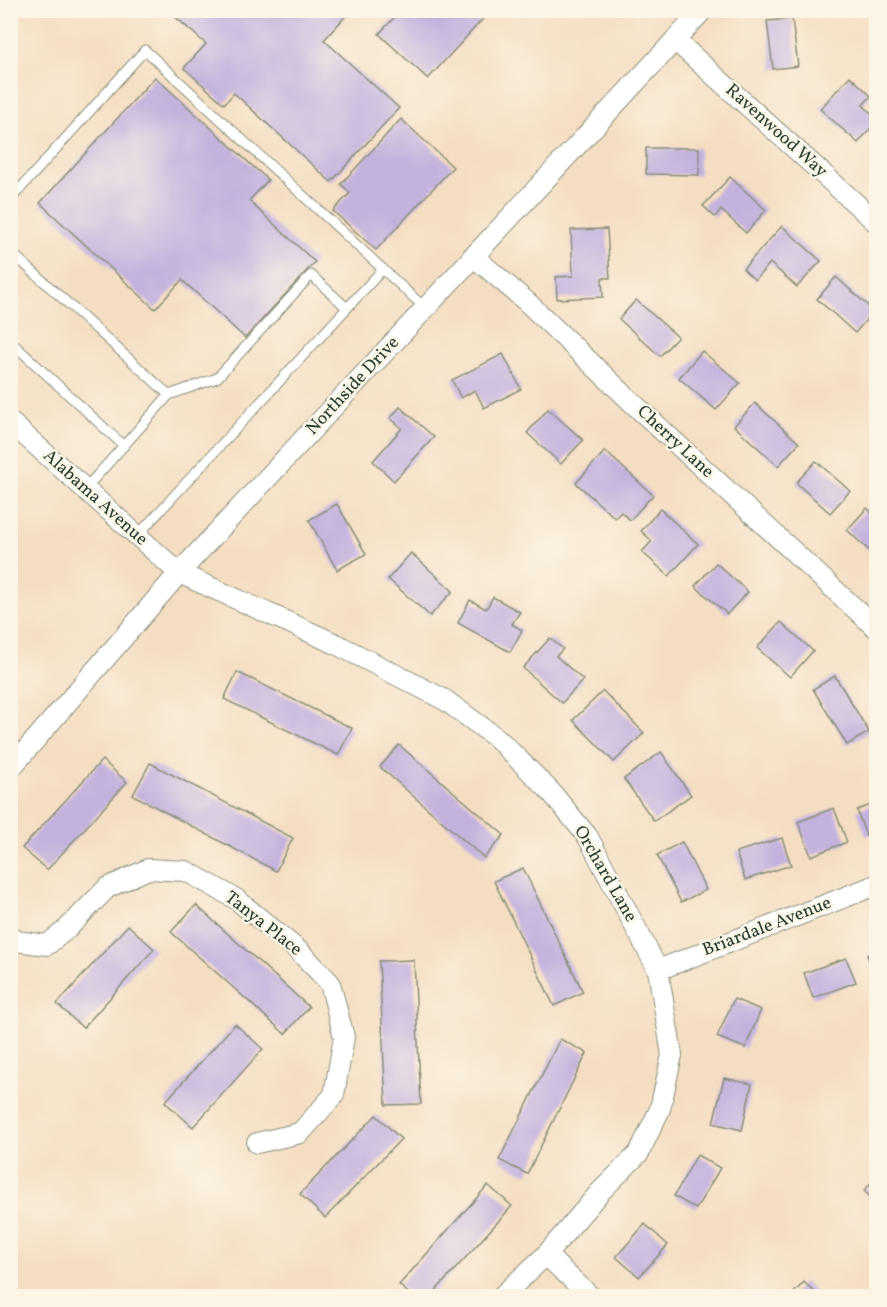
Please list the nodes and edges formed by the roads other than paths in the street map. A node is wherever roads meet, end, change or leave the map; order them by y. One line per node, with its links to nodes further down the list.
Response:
1 (702, 10): 2 (street, Northside Drive)
2 (675, 40): 4 (street, Ravenwood Way); 6 (street, Northside Drive)
3 (10, 200): 7 (lane)
4 (876, 222)
5 (10, 251): 11 (lane)
6 (473, 256): 9 (street, Northside Drive); 17 (street, Cherry Lane)
7 (383, 269): 8 (lane); 9 (lane)
8 (347, 308): 11 (lane); 15 (lane)
9 (425, 308): 16 (street, Northside Drive)
10 (10, 341): 13 (lane)
11 (170, 395): 13 (lane)
12 (10, 422): 14 (street, Alabama Avenue)
13 (124, 446): 14 (lane)
14 (85, 489): 15 (street, Alabama Avenue)
15 (137, 536): 16 (street, Alabama Avenue)
16 (179, 573): 18 (street, Northside Drive); 21 (street, Orchard Lane)
17 (876, 628)
18 (10, 769)
19 (876, 885): 21 (street, Briardale Avenue)
20 (10, 936): 22 (street, Tanya Place)
21 (658, 970): 23 (street, Orchard Lane)
22 (257, 1143)
23 (546, 1255): 24 (street, Orchard Lane); 25 (street)
24 (502, 1296)
25 (590, 1296)

